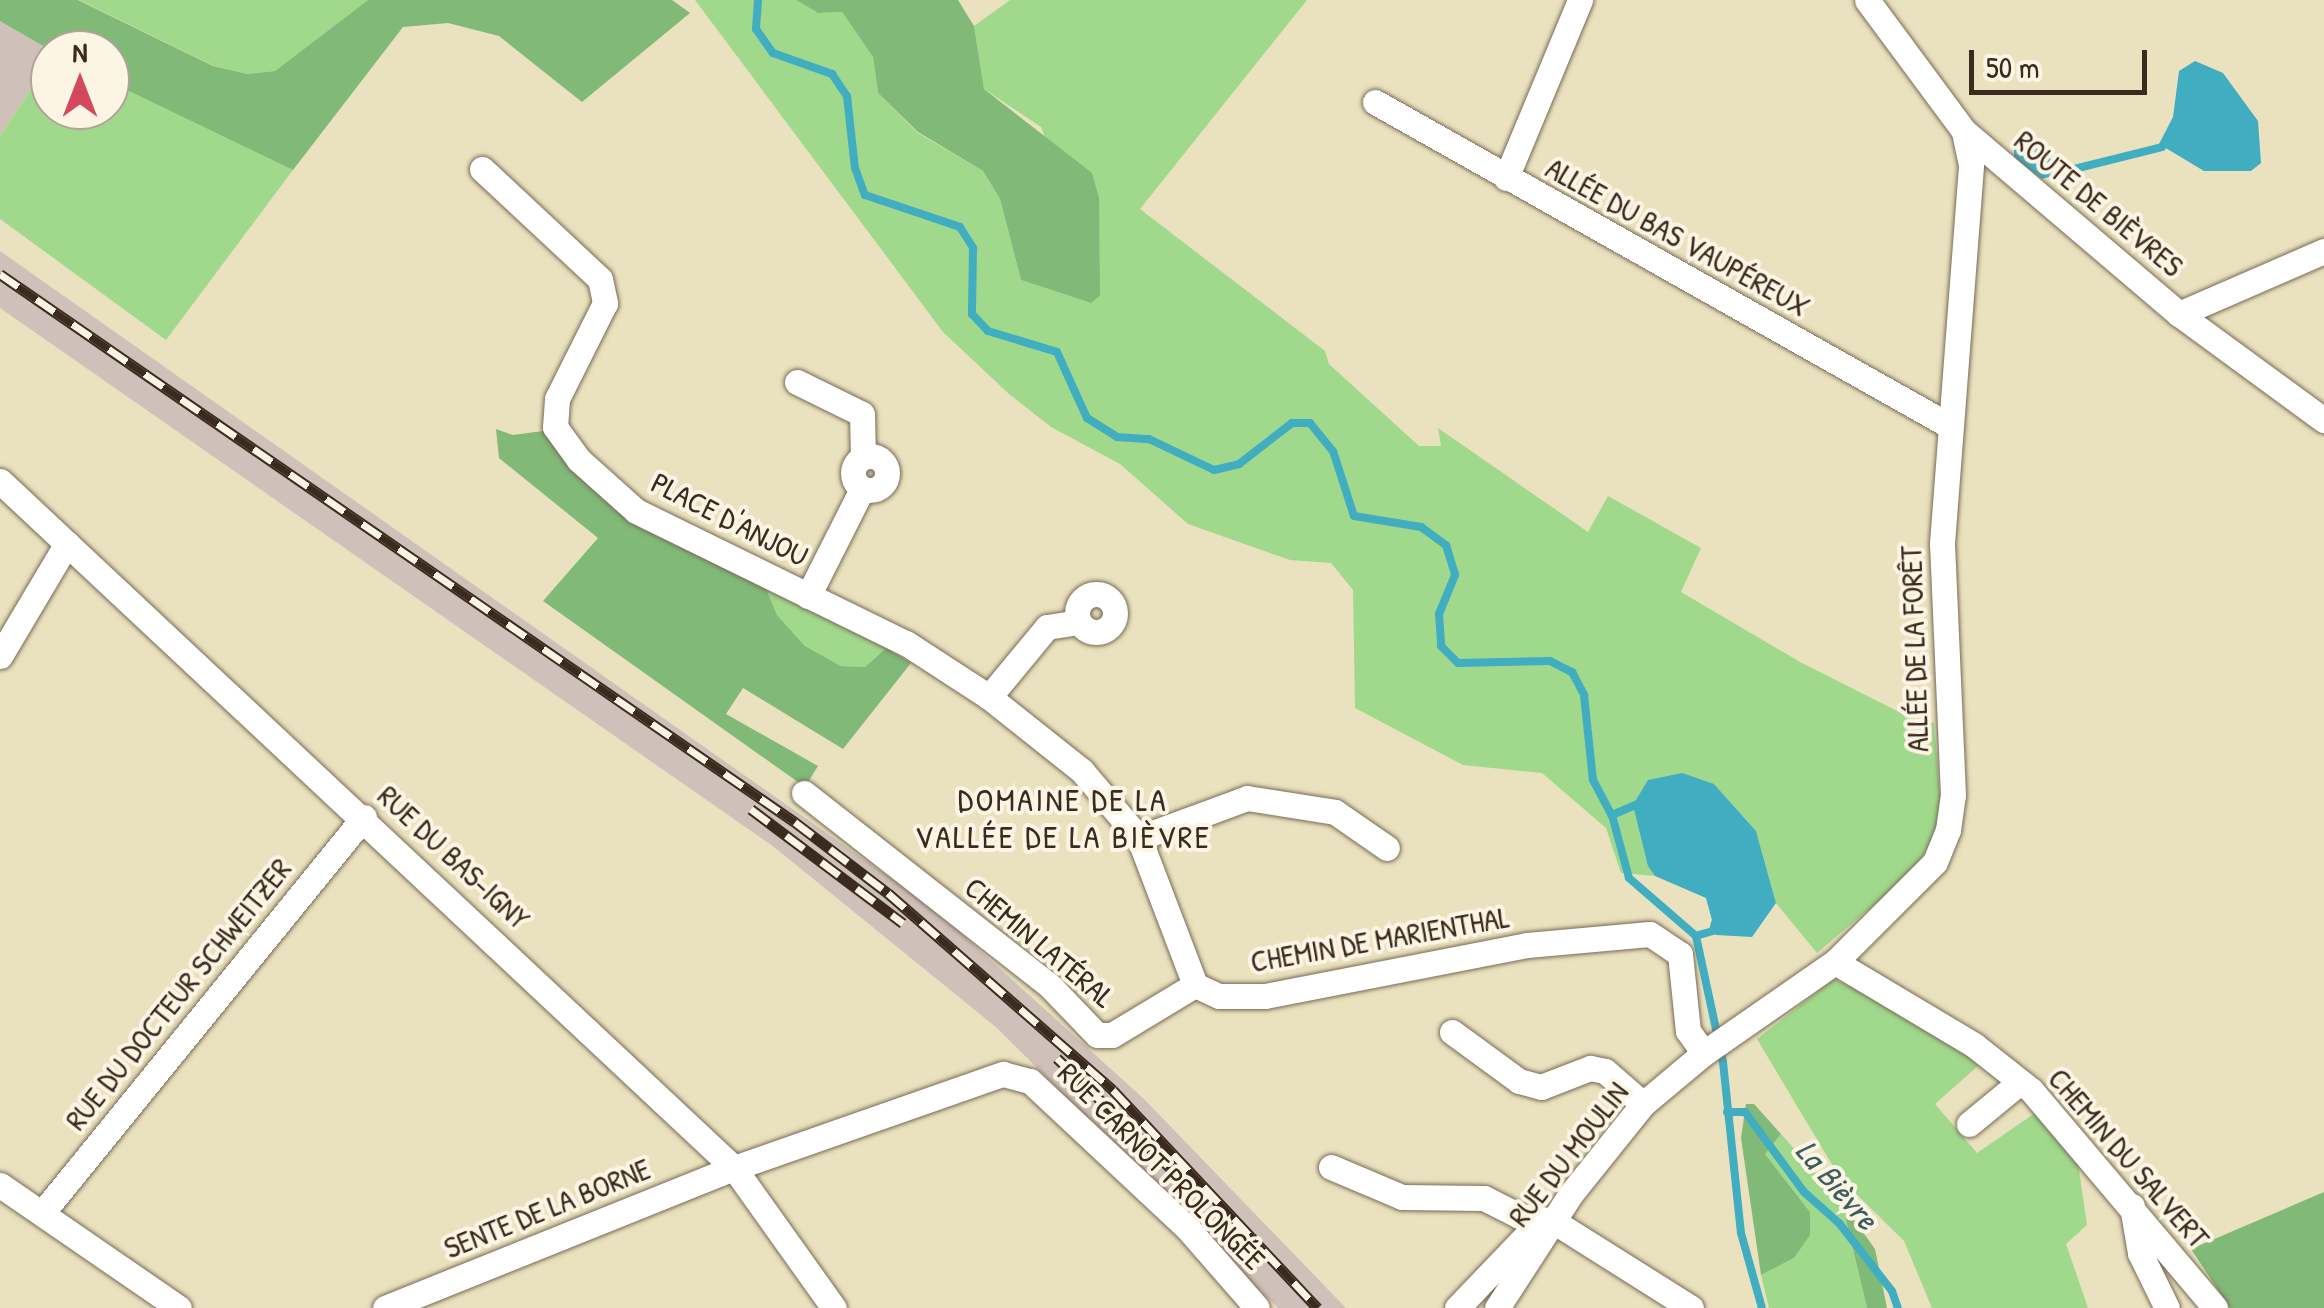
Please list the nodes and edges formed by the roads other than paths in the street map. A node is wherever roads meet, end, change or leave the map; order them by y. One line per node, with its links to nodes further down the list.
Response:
1 (1580, 0): 6 (street)
2 (1876, 3): 4 (street, ROUTE DE BIÈVRES)
3 (1375, 102): 6 (street, ALLÉE DU BAS VAUPÉREUX)
4 (1964, 131): 8 (street, ROUTE DE BIÈVRES); 11 (street, ALLÉE DE LA FORÊT)
5 (482, 169): 14 (street, PLACE D'ANJOU)
6 (1506, 178): 11 (street, ALLÉE DU BAS VAUPÉREUX)
7 (2324, 250): 8 (street)
8 (2178, 314): 10 (street, ROUTE DE BIÈVRES)
9 (796, 382): 14 (street)
10 (2324, 420)
11 (1950, 426): 22 (street, ALLÉE DE LA FORÊT)
12 (0, 481): 13 (street, RUE DU BAS-IGNY)
13 (67, 543): 16 (street); 19 (street, RUE DU BAS-IGNY)
14 (808, 596): 17 (street)
15 (1079, 622): 17 (street)
16 (0, 656)
17 (989, 697): 20 (street)
18 (804, 793): 23 (street, CHEMIN LATÉRAL)
19 (364, 817): 30 (street, RUE DU BAS-IGNY); 33 (street, RUE DU DOCTEUR SCHWEITZER)
20 (1139, 838): 21 (street); 23 (street)
21 (1387, 848)
22 (1835, 962): 25 (street, ALLÉE DE LA FORÊT); 26 (street, CHEMIN DU SALVERT)
23 (1195, 985): 25 (street, CHEMIN DE MARIENTHAL)
24 (1452, 1032): 27 (street)
25 (1704, 1053): 27 (street, RUE DU MOULIN)
26 (2020, 1082): 28 (street); 32 (street, CHEMIN DU SALVERT)
27 (1643, 1104): 34 (street, RUE DU MOULIN)
28 (1969, 1124)
29 (1331, 1167): 34 (street)
30 (734, 1168): 36 (street, SENTE DE LA BORNE); 37 (street, RUE DU BAS-IGNY); 38 (street, RUE CARNOT PROLONGÉE)
31 (0, 1185): 33 (street)
32 (2132, 1206): 42 (street); 43 (street, CHEMIN DU SALVERT)
33 (43, 1212): 35 (street)
34 (1547, 1220): 39 (street, RUE DU MOULIN); 40 (street, RUE DU MOULIN); 41 (street)
35 (179, 1308)
36 (385, 1308)
37 (834, 1308)
38 (1258, 1308)
39 (1457, 1308)
40 (1497, 1308)
41 (1691, 1308)
42 (2167, 1308)
43 (2215, 1308)

